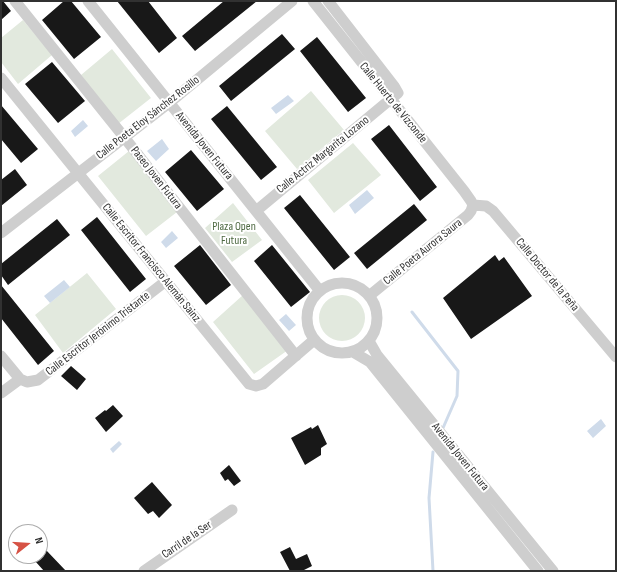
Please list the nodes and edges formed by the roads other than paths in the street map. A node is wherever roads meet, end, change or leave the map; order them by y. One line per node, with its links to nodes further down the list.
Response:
1 (14, 1): 9 (street, Paseo Joven Futura)
2 (88, 1): 8 (street, Avenida Joven Futura)
3 (292, 1): 8 (street, Calle Poeta Eloy Sánchez Rosillo)
4 (313, 1): 7 (street, Calle Huerto de Vizconde)
5 (328, 1): 7 (street)
6 (1, 78): 10 (street, Calle Escritor Francisco Alemán Sainz)
7 (391, 100): 11 (street, Calle Huerto de Vizconde); 12 (street, Calle Actriz Margarita Lozano)
8 (169, 102): 9 (street, Calle Poeta Eloy Sánchez Rosillo); 12 (street, Avenida Joven Futura)
9 (124, 137): 10 (street, Calle Poeta Eloy Sánchez Rosillo); 21 (street, Paseo Joven Futura)
10 (79, 172): 13 (street, Calle Poeta Eloy Sánchez Rosillo); 14 (street, Calle Escritor Francisco Alemán Sainz)
11 (473, 205): 16 (street, Calle Poeta Aurora Saura); 22 (street, Calle Doctor de la Peña)
12 (256, 211): 15 (street, Avenida Joven Futura)
13 (1, 233)
14 (166, 281): 21 (street, Calle Escritor Francisco Alemán Sainz); 23 (street, Calle Escritor Jerónimo Tristante)
15 (320, 291): 16 (street); 17 (street)
16 (369, 296): 18 (street)
17 (314, 340): 19 (street); 21 (street, Calle Escritor Francisco Alemán Sainz)
18 (369, 341): 19 (street); 28 (street, Avenida Joven Futura)
19 (353, 352): 27 (street, Avenida Joven Futura)
20 (1, 356): 23 (street)
21 (296, 356)
22 (616, 357)
23 (24, 380): 24 (street, Calle Escritor Jerónimo Tristante)
24 (1, 393)
25 (232, 510): 26 (street, Carril de la Ser)
26 (144, 571)
27 (538, 571)
28 (553, 571)

